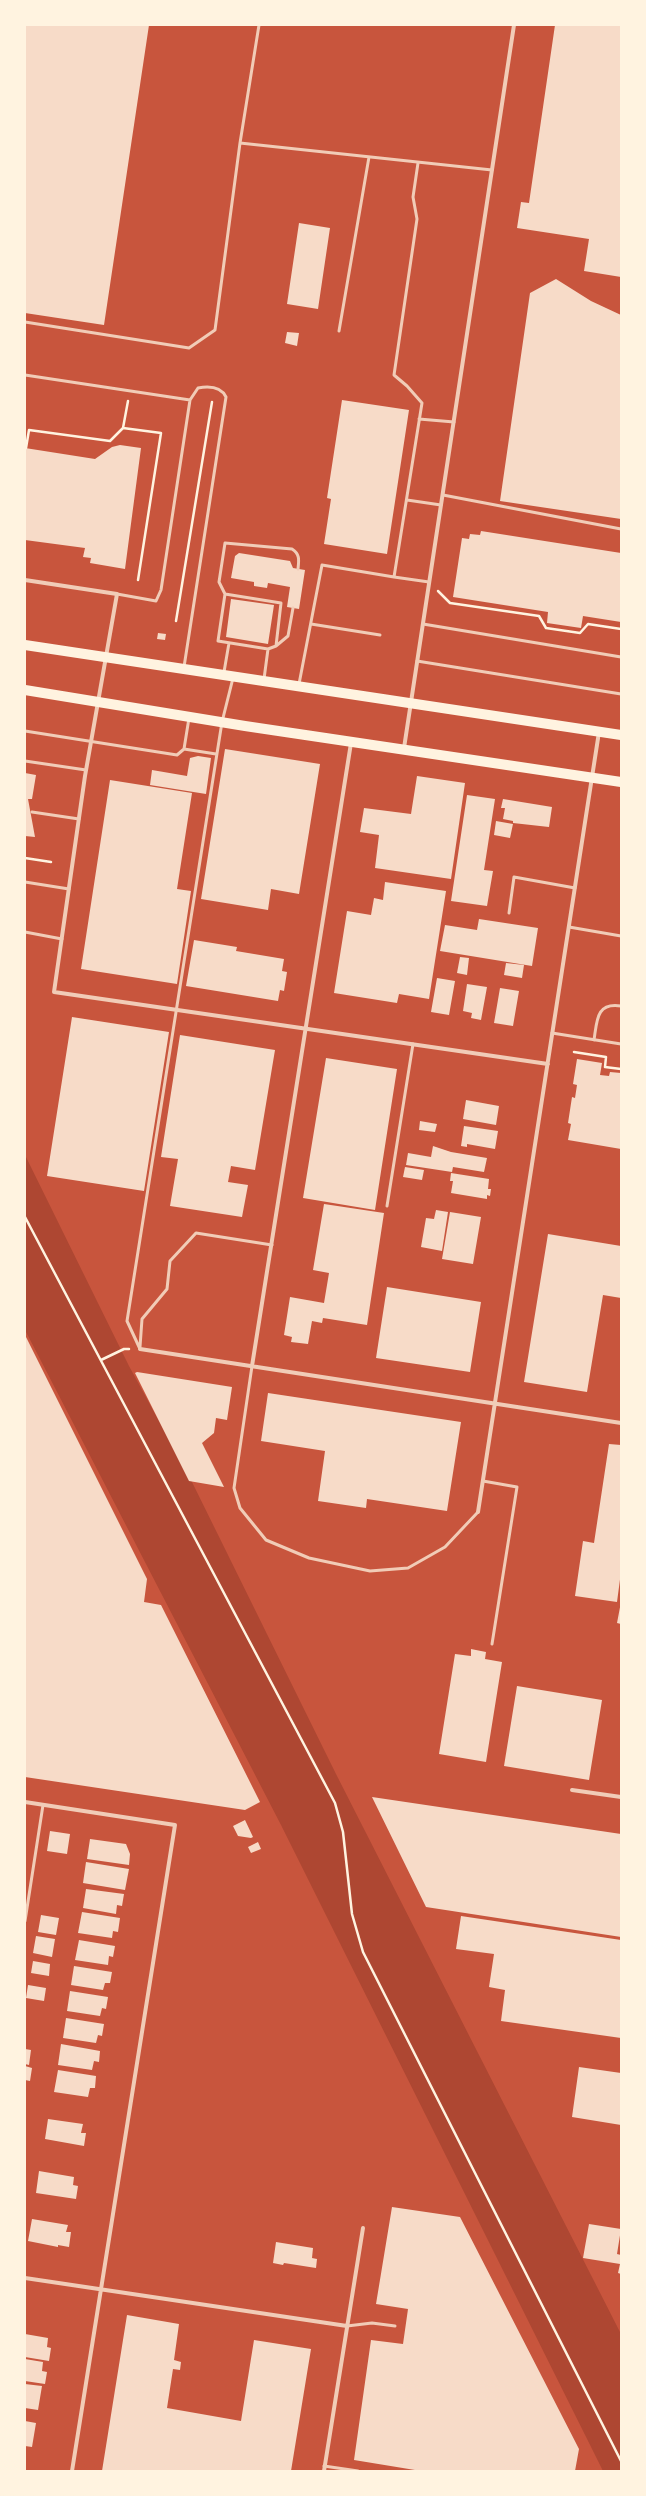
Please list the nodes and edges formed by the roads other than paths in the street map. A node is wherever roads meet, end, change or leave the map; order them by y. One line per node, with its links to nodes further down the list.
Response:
1 (258, 25): 3 (lane)
2 (514, 25): 6 (street)
3 (240, 142): 4 (lane); 7 (lane)
4 (369, 157): 5 (lane); 8 (lane)
5 (418, 162): 6 (lane); 11 (lane)
6 (492, 170): 12 (street)
7 (25, 322)
8 (339, 331)
9 (25, 375): 10 (lane)
10 (190, 400): 21 (lane); 36 (lane)
11 (420, 419): 12 (lane); 14 (lane)
12 (454, 422): 13 (street)
13 (442, 495): 15 (street); 16 (lane)
14 (407, 500): 15 (lane); 18 (lane)
15 (441, 504): 20 (street)
16 (621, 529)
17 (298, 569): 22 (lane)
18 (394, 577): 20 (lane); 24 (lane)
19 (25, 580): 21 (street)
20 (429, 582): 25 (street)
21 (117, 594): 34 (street)
22 (225, 594): 28 (lane); 31 (lane)
23 (293, 608): 31 (lane)
24 (311, 624): 26 (lane); 40 (lane)
25 (423, 624): 33 (lane); 35 (street)
26 (380, 635)
27 (244, 640): 30 (lane)
28 (229, 643): 30 (lane); 37 (lane)
29 (25, 645): 34 (main road)
30 (243, 645): 32 (lane)
31 (276, 646): 32 (lane)
32 (268, 649): 39 (lane)
33 (621, 657)
34 (107, 658): 36 (main road); 43 (street)
35 (418, 661): 42 (lane); 44 (street)
36 (184, 669): 37 (main road)
37 (223, 675): 38 (main road)
38 (234, 676): 39 (main road); 46 (lane)
39 (263, 681): 40 (main road)
40 (299, 686): 44 (main road)
41 (25, 690): 43 (main road)
42 (621, 694)
43 (97, 702): 45 (main road); 51 (street)
44 (411, 704): 48 (main road); 53 (street)
45 (189, 717): 46 (main road); 52 (lane)
46 (222, 722): 50 (main road); 54 (lane)
47 (25, 731): 51 (lane)
48 (599, 732): 49 (main road); 57 (street)
49 (621, 735)
50 (351, 742): 53 (main road); 71 (street)
51 (90, 743): 52 (lane); 56 (street)
52 (184, 749): 54 (lane)
53 (404, 750): 57 (main road)
54 (216, 754): 70 (lane)
55 (25, 761): 56 (lane)
56 (86, 770): 60 (street)
57 (592, 778): 58 (main road); 62 (street)
58 (621, 782)
59 (32, 812): 60 (lane)
60 (79, 819): 63 (street)
61 (25, 882): 63 (lane)
62 (575, 888): 64 (lane); 65 (street)
63 (69, 889): 68 (street)
64 (509, 912)
65 (569, 927): 67 (lane); 72 (street)
66 (25, 932): 68 (lane)
67 (621, 936)
68 (62, 939): 70 (street)
69 (621, 1006): 73 (lane)
70 (176, 1009): 71 (street); 79 (lane)
71 (306, 1028): 74 (street); 78 (street)
72 (552, 1033): 73 (lane); 76 (street)
73 (594, 1040): 75 (lane)
74 (413, 1044): 76 (street); 77 (lane)
75 (621, 1044)
76 (548, 1064): 81 (street)
77 (387, 1206)
78 (272, 1245): 79 (lane); 80 (street)
79 (140, 1349): 80 (street)
80 (252, 1366): 81 (street); 84 (lane)
81 (494, 1403): 82 (street); 83 (street)
82 (621, 1423)
83 (483, 1481): 84 (street); 85 (lane)
84 (478, 1512)
85 (492, 1644)
86 (572, 1790): 87 (street)
87 (621, 1797)
88 (25, 1802): 89 (street)
89 (43, 1805): 90 (lane); 93 (street)
90 (25, 1921)
91 (363, 2228): 94 (street)
92 (25, 2278): 93 (street)
93 (102, 2290): 94 (street); 97 (street)
94 (347, 2326): 95 (lane); 96 (street)
95 (395, 2326)
96 (324, 2466): 98 (street); 99 (lane)
97 (72, 2471)
98 (324, 2471)
99 (358, 2471)

